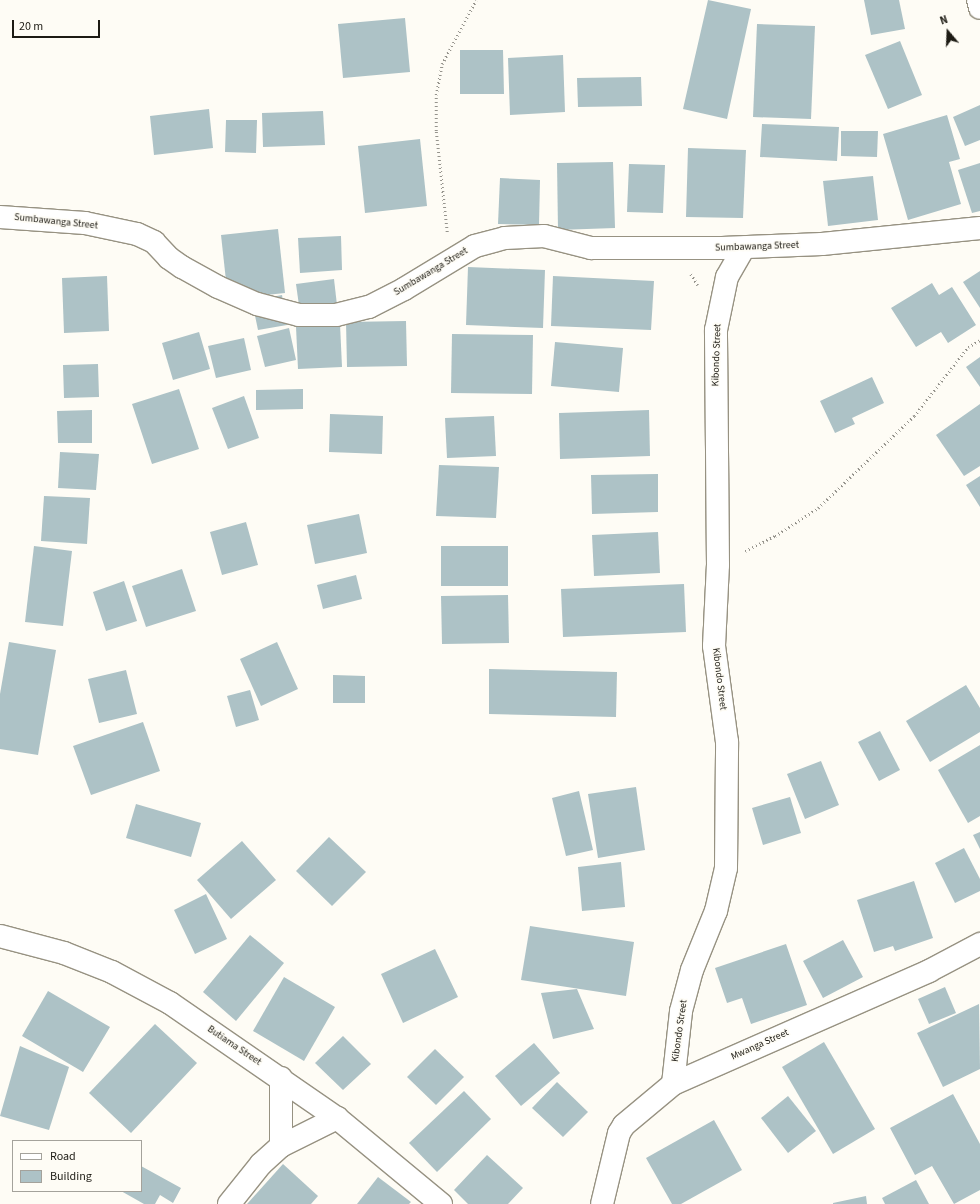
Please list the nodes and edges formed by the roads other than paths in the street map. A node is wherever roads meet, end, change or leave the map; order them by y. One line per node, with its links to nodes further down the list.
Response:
1 (978, 0): 2 (street)
2 (980, 8)
3 (0, 216): 5 (street, Sumbawanga Street)
4 (980, 228): 5 (street, Sumbawanga Street)
5 (744, 248): 9 (street, Kibondo Street)
6 (0, 936): 8 (street, Butiama Street)
7 (980, 944): 9 (street, Mwanga Street)
8 (281, 1078): 10 (street, Butiama Street); 11 (street)
9 (673, 1084): 14 (street, Mwanga Street)
10 (337, 1118): 11 (street); 13 (street, Butiama Street)
11 (281, 1146): 12 (street)
12 (229, 1204)
13 (441, 1204)
14 (602, 1204)

